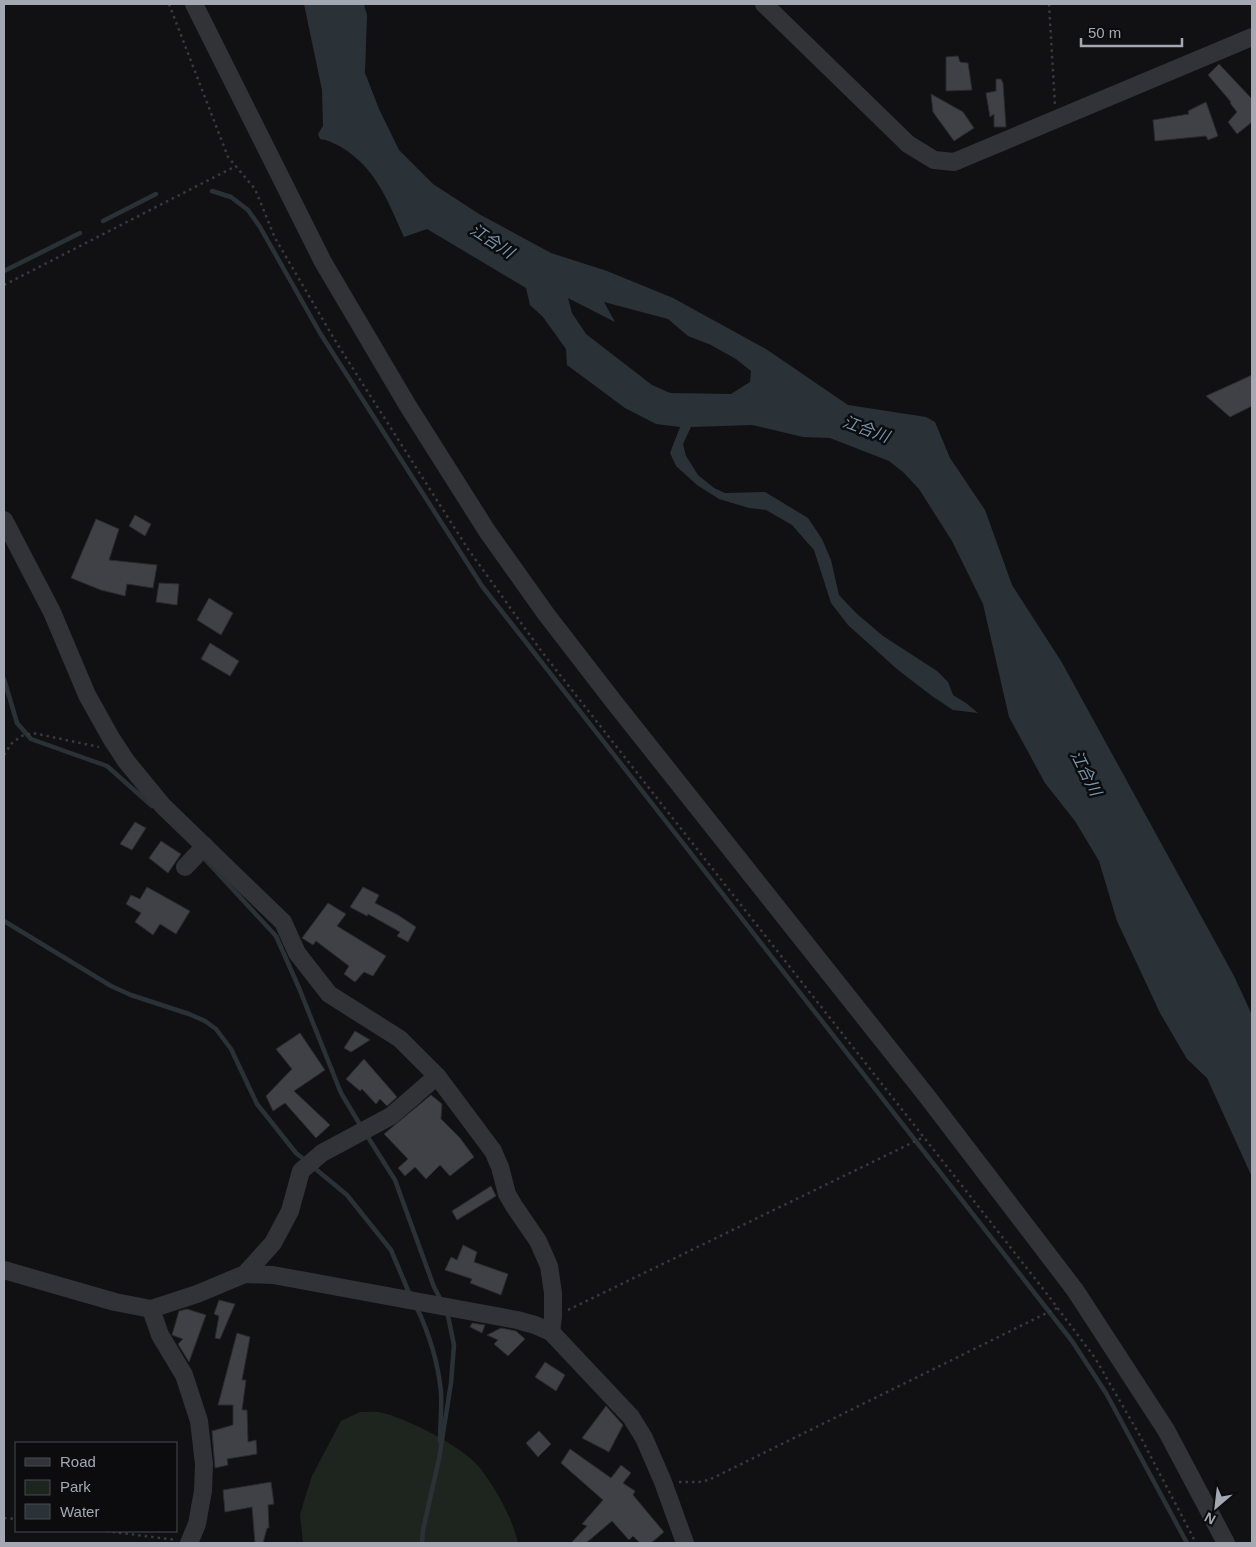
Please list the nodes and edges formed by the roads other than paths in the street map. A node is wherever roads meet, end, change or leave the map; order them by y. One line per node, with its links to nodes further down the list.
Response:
1 (194, 4): 14 (street)
2 (764, 4): 3 (street)
3 (1252, 37)
4 (4, 520): 5 (street)
5 (205, 846): 6 (street); 7 (street)
6 (186, 867)
7 (437, 1076): 9 (street); 11 (street)
8 (4, 1270): 10 (street)
9 (245, 1274): 10 (street); 11 (street)
10 (151, 1309): 12 (street)
11 (552, 1325): 13 (street)
12 (189, 1542)
13 (685, 1543)
14 (1226, 1543)

